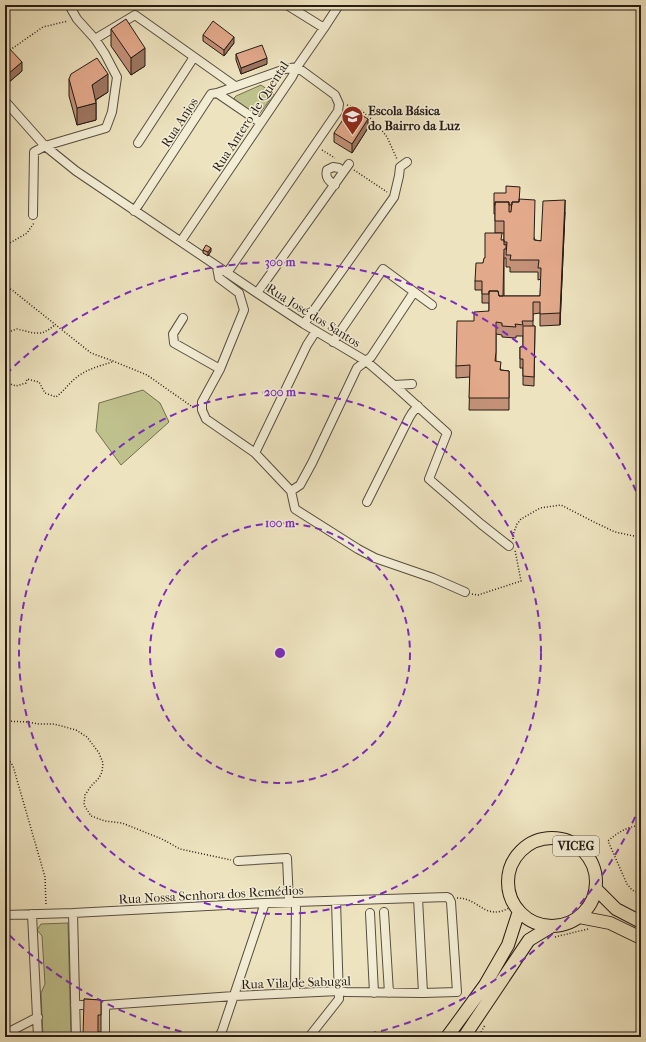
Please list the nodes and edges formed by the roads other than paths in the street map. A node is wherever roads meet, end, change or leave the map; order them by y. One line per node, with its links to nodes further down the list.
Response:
1 (69, 5): 5 (street)
2 (287, 5): 4 (street)
3 (339, 5): 4 (street, Rua Antero de Quental)
4 (324, 28): 7 (street, Rua Antero de Quental)
5 (95, 39): 6 (street); 13 (street)
6 (194, 57): 8 (street); 12 (street)
7 (297, 67): 8 (street); 11 (street, Rua Antero de Quental); 22 (street)
8 (235, 86): 9 (street)
9 (217, 92): 11 (street, Rua Anjos); 18 (street, Rua Anjos)
10 (5, 101): 13 (street, Rua José dos Santos)
11 (261, 123): 20 (street, Rua Antero de Quental)
12 (138, 143)
13 (45, 146): 18 (street, Rua José dos Santos); 19 (street)
14 (407, 162): 27 (street)
15 (349, 164): 16 (street)
16 (344, 172): 17 (street); 17 (street)
17 (334, 185): 24 (street)
18 (134, 211): 20 (street, Rua José dos Santos)
19 (33, 215)
20 (181, 241): 21 (street, Rua José dos Santos)
21 (217, 267): 22 (street, Rua José dos Santos); 31 (street)
22 (227, 273): 24 (street, Rua José dos Santos)
23 (414, 292): 25 (street); 29 (street); 30 (street)
24 (258, 293): 27 (street, Rua José dos Santos)
25 (432, 305)
26 (183, 318): 31 (street)
27 (304, 324): 28 (street, Rua José dos Santos)
28 (316, 331): 29 (street, Rua José dos Santos); 35 (street)
29 (333, 342): 30 (street, Rua José dos Santos)
30 (366, 361): 33 (street, Rua José dos Santos); 36 (street)
31 (220, 369): 35 (street)
32 (412, 384): 33 (street)
33 (394, 385): 34 (street, Rua José dos Santos)
34 (418, 406): 37 (street); 38 (street, Rua José dos Santos)
35 (255, 454): 36 (street)
36 (291, 491): 39 (street)
37 (367, 502)
38 (513, 546)
39 (465, 592)
40 (238, 861): 45 (street)
41 (596, 889): 47 (highway, VICEG); 53 (highway, VICEG); 54 (highway)
42 (418, 898): 43 (street, Rua Nossa Senhora dos Remédios); 44 (street, Rua Nossa Senhora dos Remédios); 61 (street)
43 (449, 898): 61 (street, Rua Vila de Sabugal)
44 (336, 901): 45 (street, Rua Nossa Senhora dos Remédios); 57 (street)
45 (292, 902): 46 (street, Rua Nossa Senhora dos Remédios); 58 (street)
46 (265, 903): 49 (street, Rua Nossa Senhora dos Remédios); 62 (street)
47 (517, 908): 55 (highway, VICEG); 72 (highway)
48 (384, 912): 60 (street)
49 (73, 913): 51 (street, Rua Nossa Senhora dos Remédios); 64 (street)
50 (370, 913): 59 (street)
51 (32, 914): 52 (street, Rua Nossa Senhora dos Remédios); 65 (street)
52 (5, 915)
53 (578, 917): 55 (highway, VICEG); 56 (highway)
54 (641, 922)
55 (551, 932): 73 (highway, VICEG)
56 (641, 938)
57 (339, 992): 58 (street, Rua Vila de Sabugal); 59 (street, Rua Vila de Sabugal); 71 (street)
58 (295, 993): 62 (street, Rua Vila de Sabugal)
59 (374, 993): 60 (street, Rua Vila de Sabugal)
60 (389, 993): 61 (street, Rua Vila de Sabugal)
61 (423, 993)
62 (234, 996): 63 (street, Rua Vila de Sabugal); 70 (street)
63 (105, 1004): 64 (street, Rua Vila de Sabugal); 69 (street)
64 (75, 1005): 68 (street)
65 (38, 1017): 66 (street); 67 (street)
66 (5, 1034)
67 (38, 1037)
68 (76, 1037)
69 (105, 1037)
70 (219, 1037)
71 (309, 1037)
72 (447, 1037)
73 (464, 1037)

